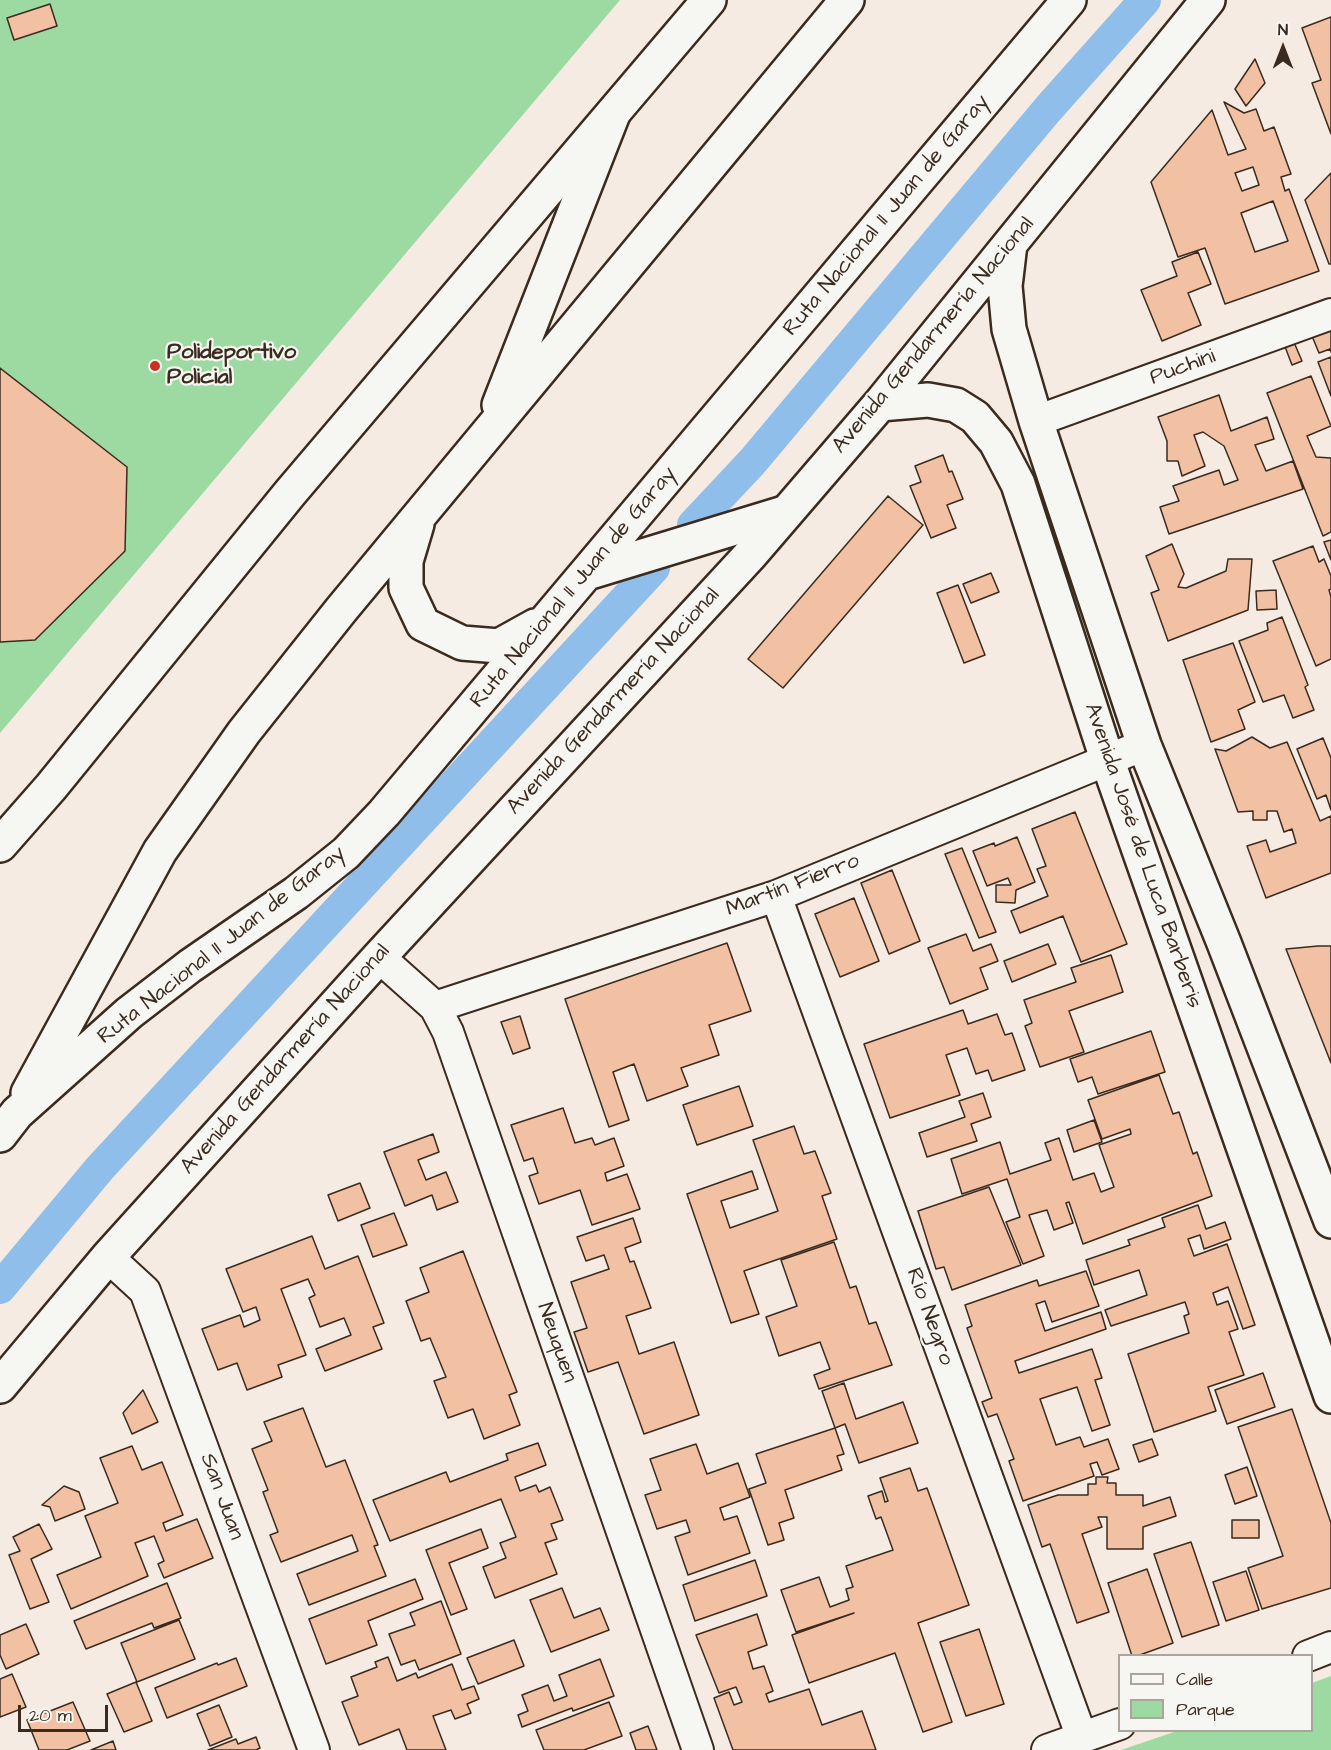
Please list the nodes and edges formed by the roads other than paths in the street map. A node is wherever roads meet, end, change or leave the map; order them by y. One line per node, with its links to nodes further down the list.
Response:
1 (709, 0): 5 (main road)
2 (847, 0): 10 (main road, Ruta Nacional 11 Juan de Garay)
3 (1069, 0): 13 (main road, Ruta Nacional 11 Juan de Garay)
4 (1208, 0): 6 (main road, Avenida Gendarmería Nacional)
5 (614, 114): 10 (main road); 17 (main road)
6 (1011, 244): 8 (main road, Avenida Gendarmería Nacional); 9 (main road, Avenida José de Luca Barberis)
7 (1331, 314): 9 (street, Puchini)
8 (880, 404): 11 (main road, Avenida Gendarmería Nacional); 16 (main road, Avenida José de Luca Barberis)
9 (1036, 421): 15 (main road, Avenida José de Luca Barberis)
10 (488, 433): 12 (main road, Ruta Nacional 11 Juan de Garay)
11 (784, 513): 13 (main road); 19 (main road, Avenida Gendarmería Nacional)
12 (419, 516): 14 (main road); 21 (main road, Ruta Nacional 11 Juan de Garay)
13 (586, 573): 14 (main road, Ruta Nacional 11 Juan de Garay)
14 (546, 620): 21 (main road, Ruta Nacional 11 Juan de Garay)
15 (1144, 745): 16 (street, Martín Fierro); 22 (main road, Avenida José de Luca Barberis)
16 (1107, 759): 18 (street, Martín Fierro); 25 (main road, Avenida José de Luca Barberis)
17 (0, 845)
18 (776, 896): 20 (street, Martín Fierro); 29 (street, Río Negro)
19 (379, 957): 20 (street, Neuquen); 23 (main road, Avenida Gendarmería Nacional)
20 (435, 1007): 31 (street, Neuquen)
21 (9, 1124)
22 (1331, 1221)
23 (108, 1257): 24 (main road, Avenida Gendarmería Nacional); 30 (street, San Juan)
24 (0, 1386)
25 (1331, 1396)
26 (1331, 1647): 27 (street)
27 (1313, 1654)
28 (1118, 1724): 29 (street)
29 (1082, 1738): 32 (street)
30 (314, 1750)
31 (698, 1750)
32 (1047, 1750)

